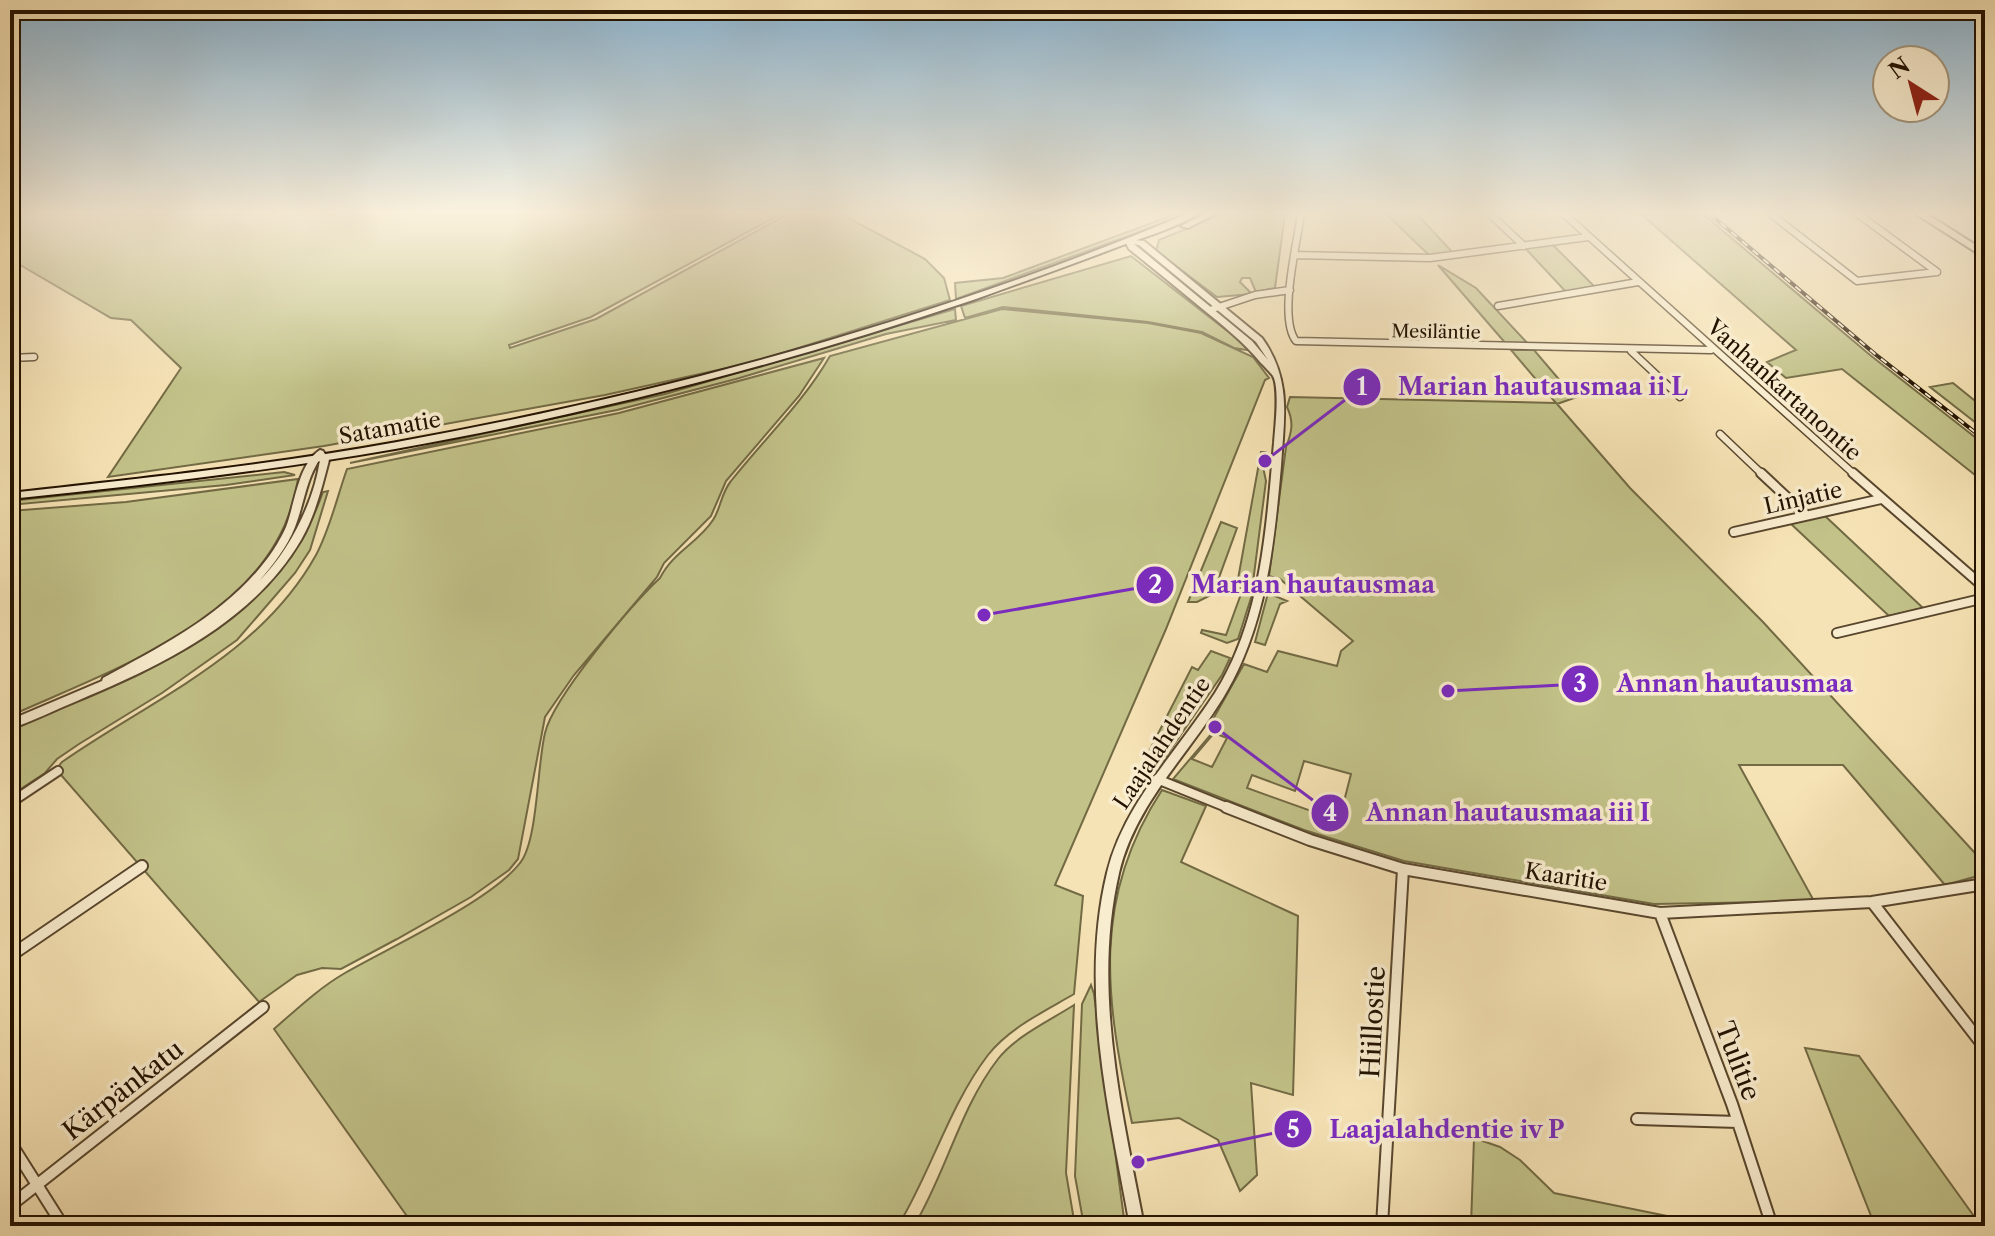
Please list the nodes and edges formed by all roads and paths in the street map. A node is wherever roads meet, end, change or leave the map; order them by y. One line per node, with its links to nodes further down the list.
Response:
1 (1059, 272): 20 (main road, Satamatie)
2 (1164, 272): 12 (street)
3 (1177, 272): 10 (street, Laajalahdentie)
4 (1292, 272): 9 (street)
5 (1627, 272): 8 (street, Vanhankartanontie)
6 (1845, 272): 7 (street)
7 (1937, 272)
8 (1638, 282): 11 (street); 14 (street, Vanhankartanontie)
9 (1290, 290): 10 (street); 13 (street, Mesiläntie)
10 (1221, 306): 12 (street); 17 (street, Laajalahdentie)
11 (1498, 306)
12 (1210, 310): 17 (street)
13 (1631, 350): 14 (street, Mesiläntie); 18 (street)
14 (1712, 350): 24 (street, Vanhankartanontie)
15 (34, 357): 16 (street)
16 (10, 358)
17 (1278, 379): 33 (street, Laajalahdentie)
18 (1680, 397)
19 (1720, 434): 25 (street)
20 (323, 456): 21 (main road, Satamatie); 22 (main road, Satamatie); 30 (street)
21 (310, 462): 22 (main road, Satamatie); 30 (street)
22 (155, 481): 23 (main road, Satamatie)
23 (10, 496)
24 (1881, 499): 25 (street, Linjatie); 27 (street, Vanhankartanontie)
25 (1806, 515): 26 (street, Linjatie)
26 (1734, 532)
27 (1985, 588)
28 (1985, 598): 29 (street)
29 (1837, 633)
30 (107, 681): 31 (street)
31 (10, 725)
32 (58, 771): 34 (street)
33 (1156, 778): 36 (street, Kaaritie); 49 (street, Laajalahdentie)
34 (10, 803)
35 (142, 866): 40 (street)
36 (1403, 869): 39 (street, Kaaritie); 50 (street, Hiillostie)
37 (1985, 884): 38 (street, Kaaritie)
38 (1872, 902): 39 (street, Kaaritie); 42 (street)
39 (1660, 913): 44 (street, Tulitie)
40 (10, 956)
41 (263, 1007): 46 (street, Kärpänkatu)
42 (1985, 1048)
43 (1637, 1119): 44 (street)
44 (1738, 1122): 51 (street, Tulitie)
45 (10, 1142): 46 (street)
46 (38, 1184): 47 (street, Kärpänkatu); 48 (street)
47 (10, 1206)
48 (63, 1226)
49 (1137, 1226)
50 (1382, 1226)
51 (1772, 1226)

